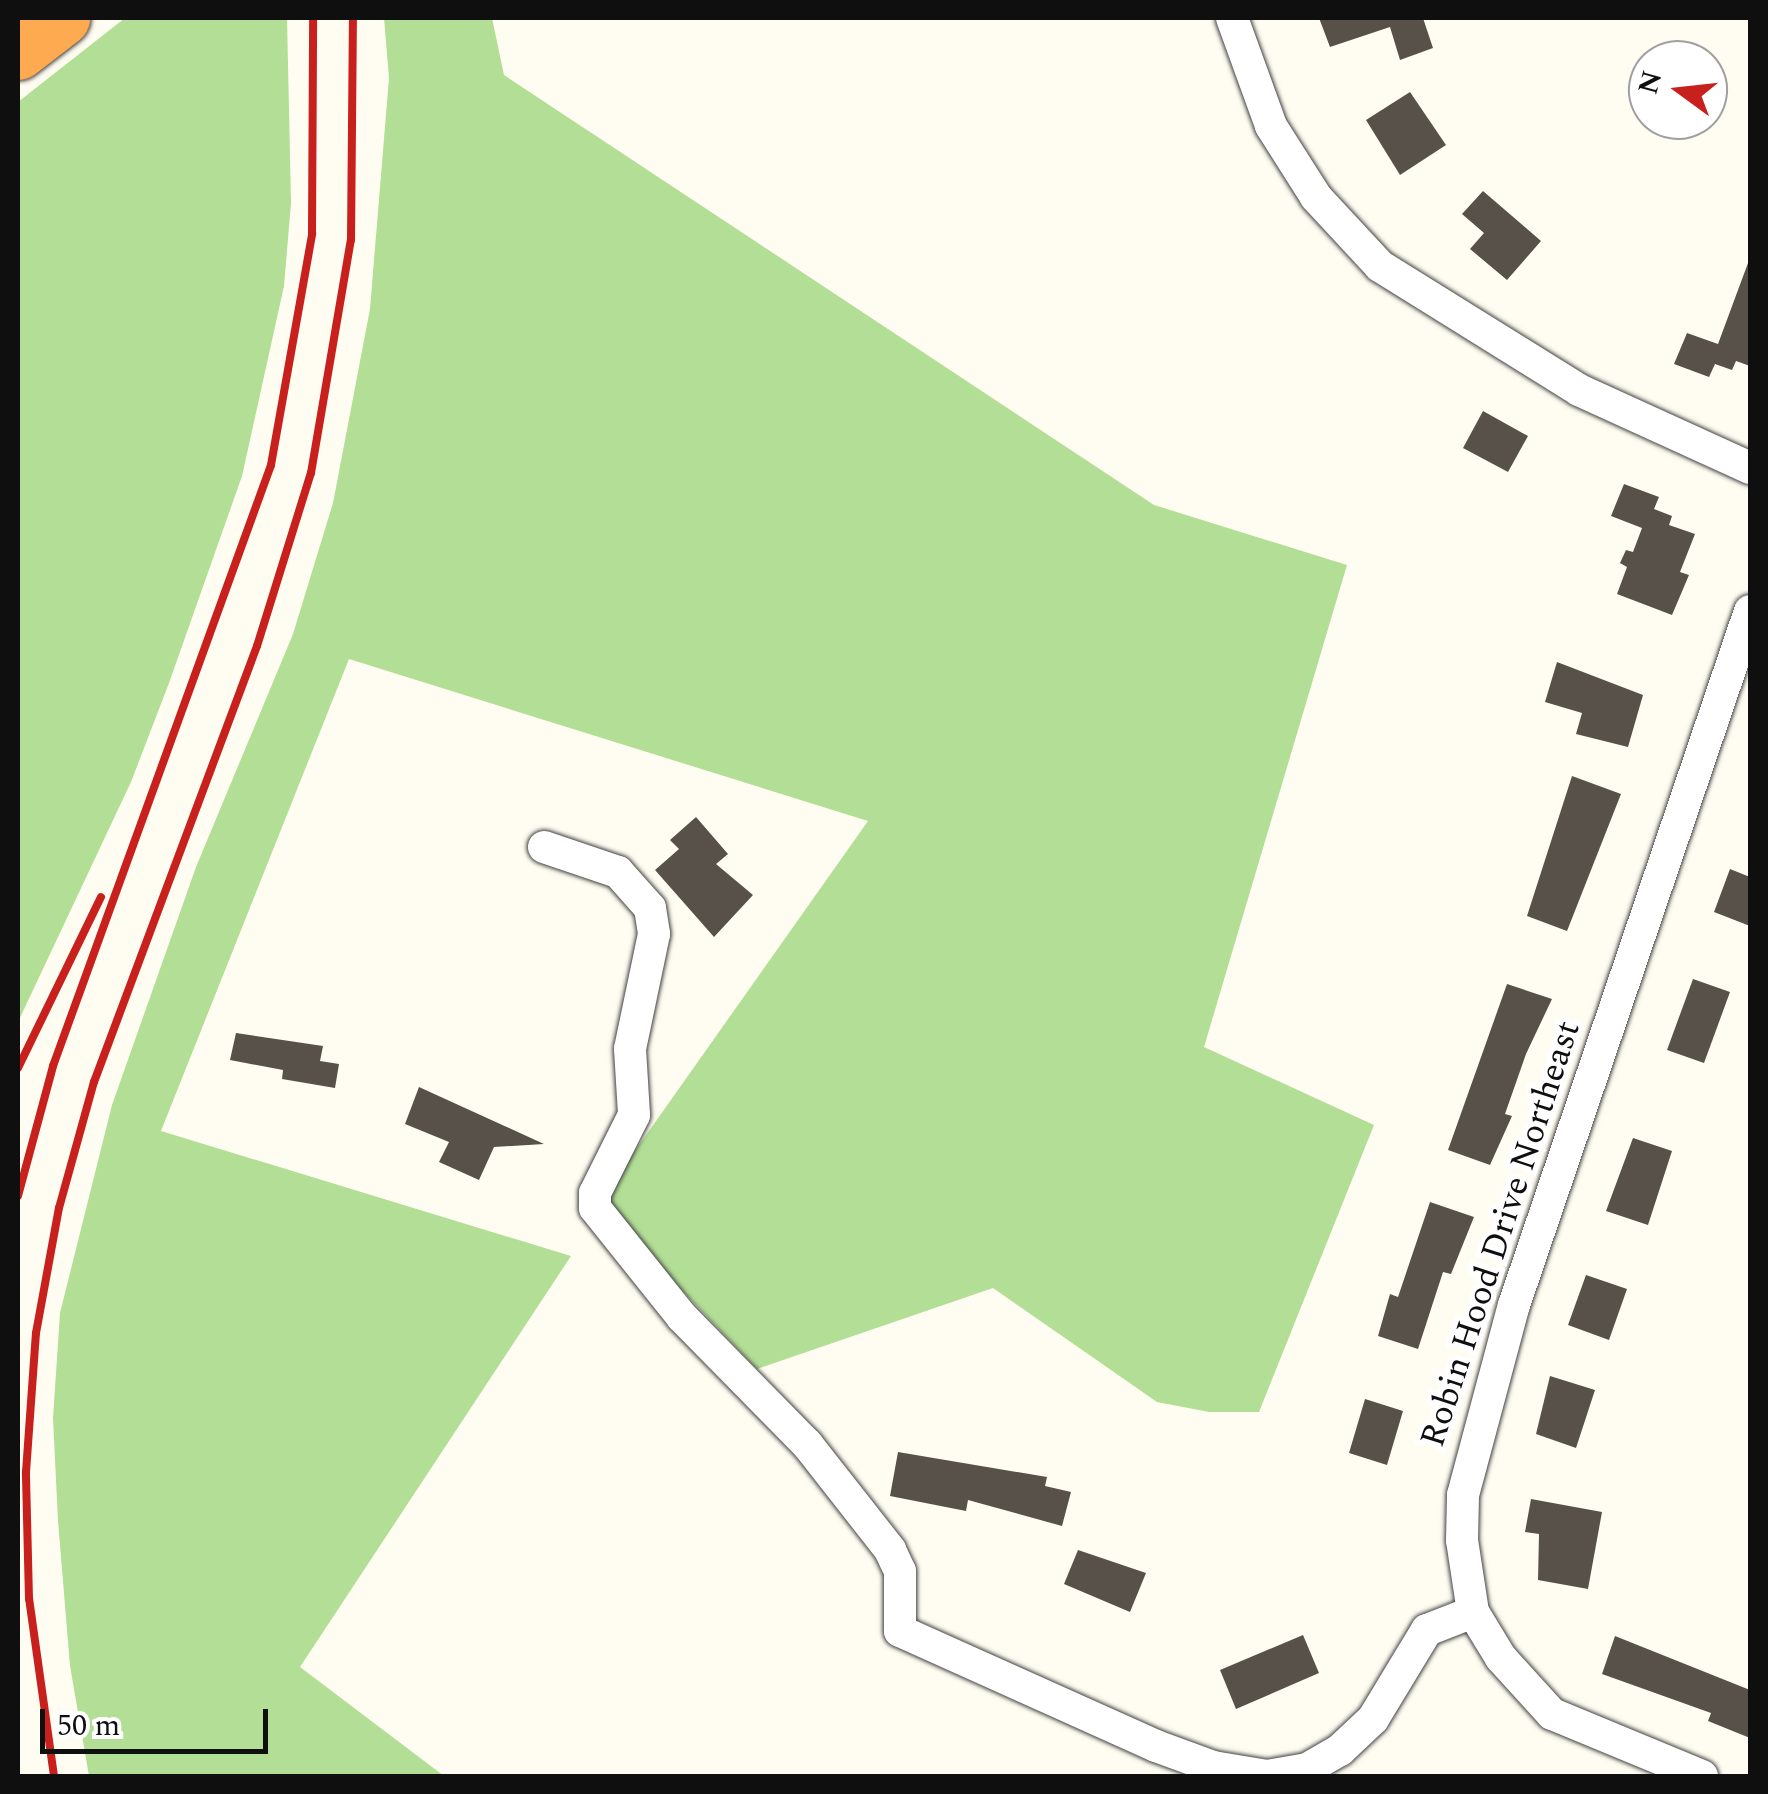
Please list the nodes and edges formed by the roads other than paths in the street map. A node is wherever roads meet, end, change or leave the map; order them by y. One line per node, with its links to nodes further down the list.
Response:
1 (62, 18): 3 (highway)
2 (1232, 18): 4 (street)
3 (18, 52)
4 (1750, 468)
5 (1750, 611): 7 (street, Robin Hood Drive Northeast)
6 (544, 847): 7 (street)
7 (1474, 1612): 8 (street, Robin Hood Drive Northeast)
8 (1702, 1776)

